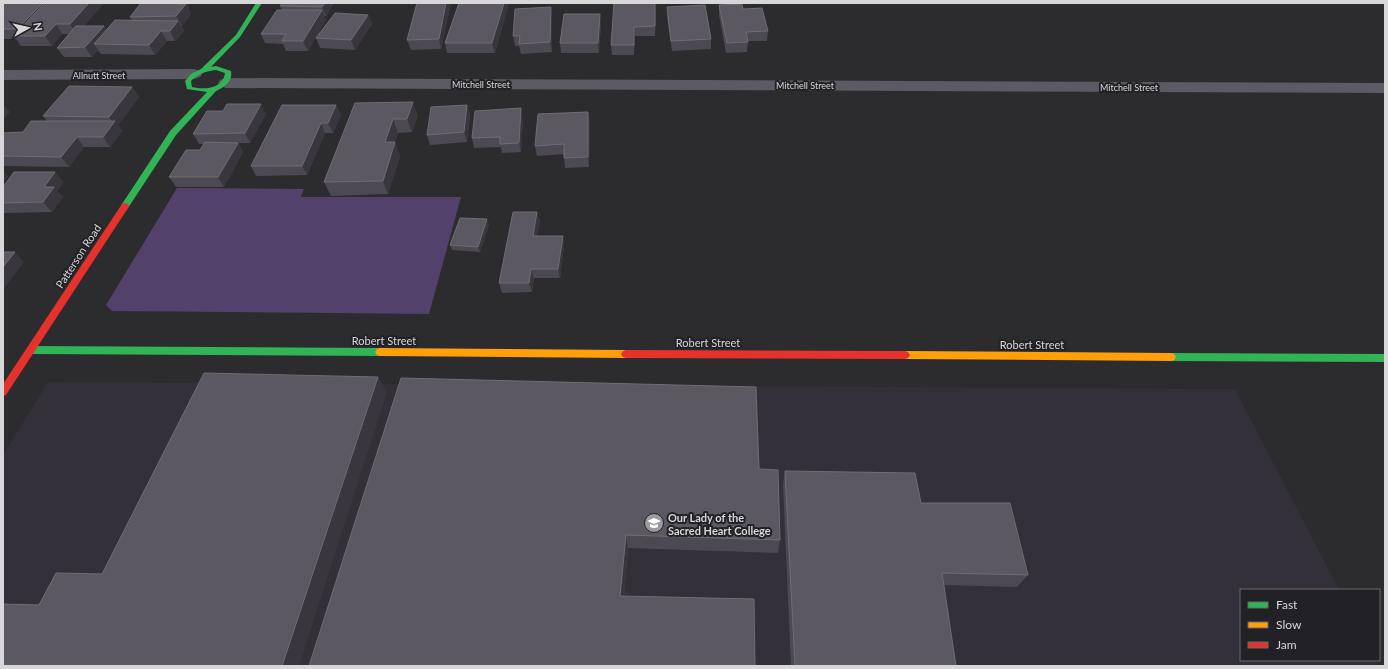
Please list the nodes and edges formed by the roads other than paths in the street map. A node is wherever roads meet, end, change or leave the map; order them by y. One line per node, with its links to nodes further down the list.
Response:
1 (259, 3): 2 (street, Patterson Road)
2 (238, 36): 3 (street, Patterson Road); 5 (street, Patterson Road)
3 (225, 72): 5 (street); 5 (street); 6 (street, Mitchell Street); 8 (street, Patterson Road)
4 (3, 75): 5 (street, Allnutt Street)
5 (195, 82)
6 (1385, 88)
7 (185, 107): 8 (street, Patterson Road)
8 (173, 133): 9 (street, Patterson Road)
9 (31, 350): 10 (street, Robert Street); 11 (street, Patterson Road)
10 (1385, 358)
11 (3, 392)

